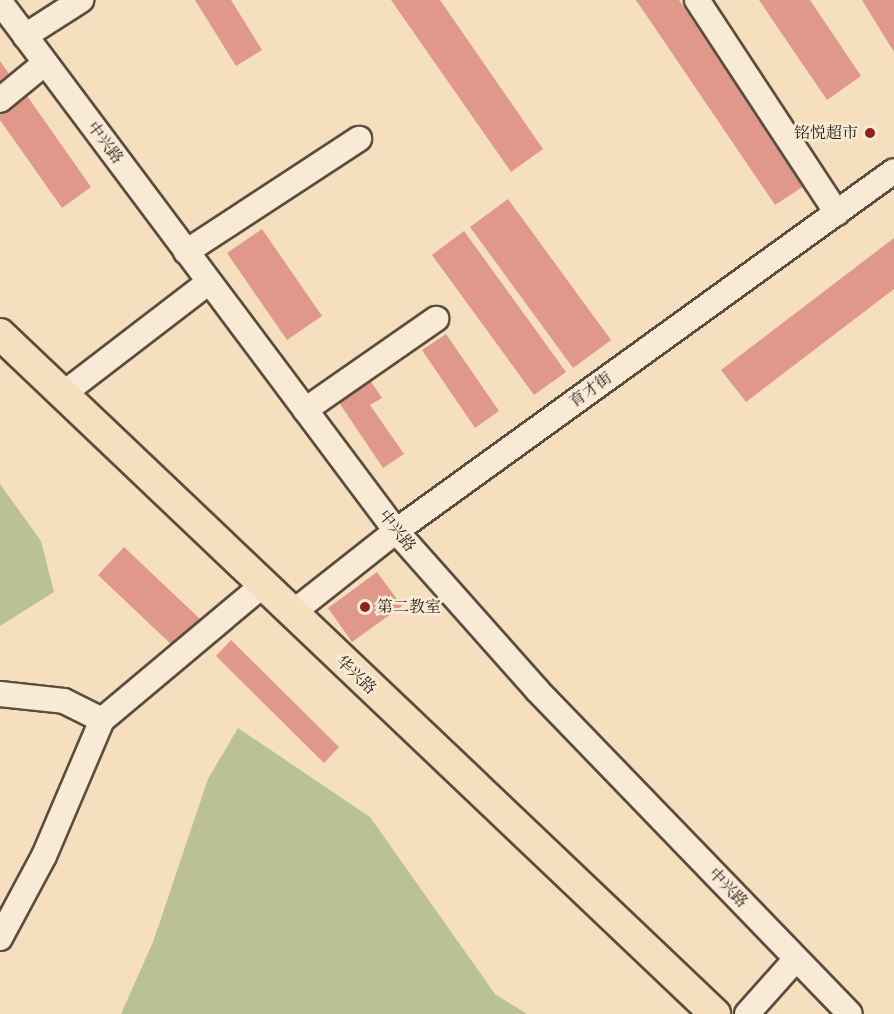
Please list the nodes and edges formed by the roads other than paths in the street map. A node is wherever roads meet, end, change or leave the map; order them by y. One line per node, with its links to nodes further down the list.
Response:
1 (81, 0): 4 (street)
2 (697, 0): 9 (street)
3 (0, 2): 4 (street, 中兴路)
4 (25, 36): 5 (street, 中兴路)
5 (45, 63): 6 (street); 10 (street, 中兴路)
6 (0, 100)
7 (359, 139): 10 (street)
8 (894, 171): 9 (street, 育才街)
9 (837, 213): 16 (street, 育才街)
10 (186, 252): 11 (street, 中兴路)
11 (209, 282): 14 (street); 15 (street, 中兴路)
12 (436, 319): 15 (street)
13 (0, 334): 14 (main road, 华兴路)
14 (63, 394): 17 (main road, 华兴路)
15 (305, 410): 16 (street, 中兴路)
16 (396, 531): 18 (street, 育才街); 22 (street, 中兴路)
17 (263, 585): 18 (main road, 华兴路); 20 (street)
18 (291, 614): 23 (main road, 华兴路)
19 (0, 694): 20 (street)
20 (102, 720): 21 (street)
21 (0, 938)
22 (796, 958): 24 (street); 25 (street, 中兴路)
23 (715, 1014)
24 (747, 1014)
25 (850, 1014)

